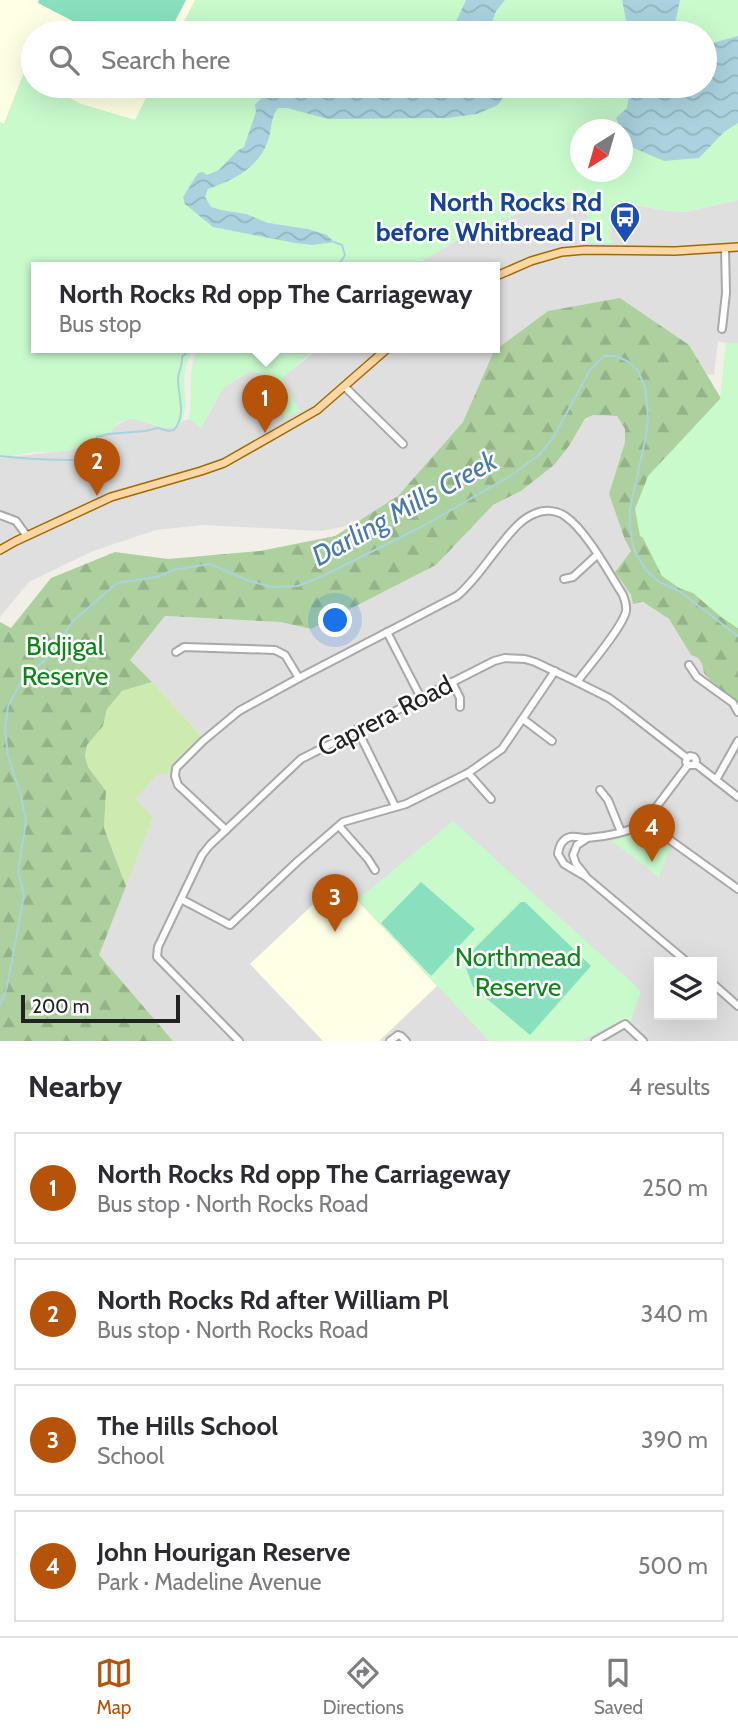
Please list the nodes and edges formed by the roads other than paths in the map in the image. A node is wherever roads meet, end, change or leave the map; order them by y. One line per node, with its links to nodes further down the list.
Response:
1 (724, 247): 2 (main road); 3 (main road); 4 (street)
2 (738, 247)
3 (500, 274)
4 (722, 328)
5 (382, 353): 6 (main road)
6 (345, 387): 7 (street); 9 (main road)
7 (403, 444)
8 (0, 515): 9 (street)
9 (27, 536): 10 (main road)
10 (0, 550)
11 (597, 555): 12 (street); 13 (street); 19 (street)
12 (564, 579)
13 (387, 632): 17 (street); 20 (street)
14 (176, 652): 17 (street)
15 (689, 665): 22 (street)
16 (555, 671): 18 (street, Caprera Road); 19 (street, Caprera Road); 23 (street)
17 (299, 678): 36 (street)
18 (452, 682): 20 (street, Caprera Road); 21 (street)
19 (577, 682): 27 (street, Caprera Road)
20 (421, 698): 24 (street, Caprera Road)
21 (460, 707)
22 (738, 712)
23 (523, 719): 25 (street); 28 (street)
24 (357, 729): 33 (street); 36 (street, Caprera Road)
25 (552, 741)
26 (738, 741): 29 (street)
27 (690, 763): 29 (street, Caprera Road); 34 (street)
28 (468, 773): 32 (street); 33 (street)
29 (716, 780): 31 (street, Caprera Road)
30 (600, 790): 37 (street)
31 (738, 797)
32 (491, 799)
33 (395, 806): 35 (street)
34 (645, 822): 37 (street); 41 (street)
35 (339, 826): 39 (street); 42 (street)
36 (226, 830): 42 (street, Caprera Road)
37 (621, 832): 38 (street)
38 (589, 838): 40 (street); 40 (street)
39 (375, 870)
40 (586, 877): 43 (street)
41 (738, 889)
42 (181, 899): 47 (street, Caprera Road)
43 (681, 957)
44 (717, 987): 45 (street)
45 (738, 1006)
46 (404, 1038): 48 (street)
47 (240, 1041)
48 (390, 1041)
49 (595, 1041): 50 (street)
50 (643, 1041)

